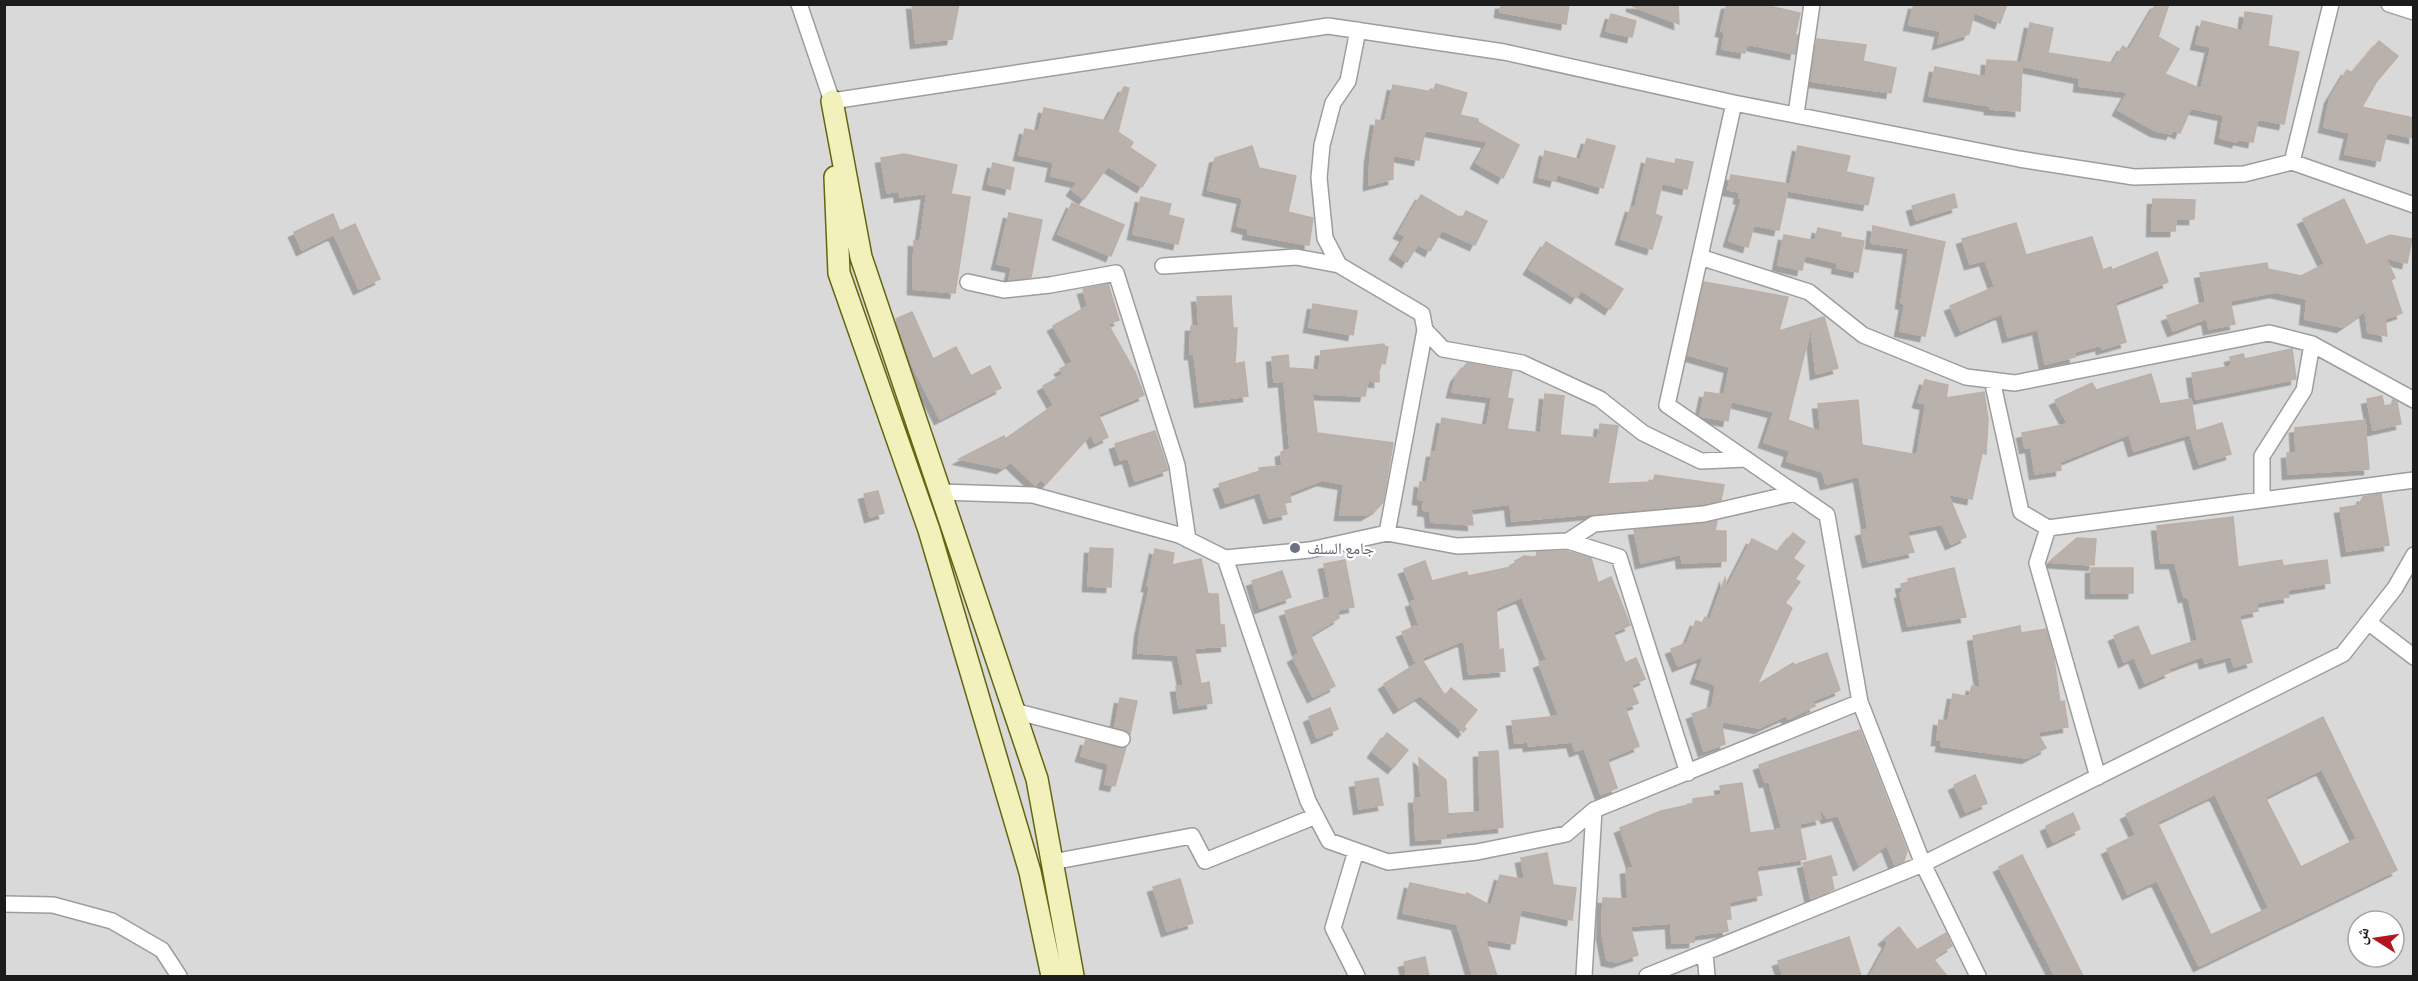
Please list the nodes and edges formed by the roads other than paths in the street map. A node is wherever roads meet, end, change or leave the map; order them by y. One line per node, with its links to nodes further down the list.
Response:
1 (799, 4): 7 (street)
2 (1812, 4): 9 (street)
3 (2331, 4): 10 (street)
4 (2389, 4): 5 (street)
5 (2414, 12)
6 (1358, 30): 7 (street); 8 (street); 13 (street)
7 (832, 101): 22 (main road); 46 (main road)
8 (1734, 103): 9 (street); 12 (street)
9 (1796, 114): 10 (street)
10 (2292, 162): 11 (street)
11 (2414, 206)
12 (1700, 257): 18 (street); 20 (street)
13 (1339, 265): 14 (street); 16 (street)
14 (1163, 266)
15 (968, 282): 27 (street)
16 (1425, 330): 20 (street); 26 (street)
17 (2312, 344): 18 (street); 19 (street); 24 (street)
18 (1992, 380): 25 (street)
19 (2414, 400)
20 (1746, 459): 23 (street)
21 (2414, 480): 24 (street)
22 (940, 492): 27 (street); 34 (main road)
23 (1795, 493): 28 (street); 33 (street)
24 (2262, 500): 25 (street)
25 (2048, 528): 37 (street)
26 (1387, 533): 28 (street); 30 (street)
27 (1188, 540): 30 (street)
28 (1568, 541): 36 (street)
29 (2414, 555): 31 (street)
30 (1225, 558): 39 (street)
31 (2368, 622): 32 (street); 37 (street)
32 (2414, 657)
33 (1860, 702): 36 (street); 42 (street)
34 (1014, 711): 35 (street); 41 (main road)
35 (1122, 739)
36 (1688, 772): 38 (street)
37 (2098, 777): 42 (street)
38 (1594, 810): 40 (street); 49 (street)
39 (1316, 816): 40 (street); 41 (street)
40 (1356, 851): 48 (street)
41 (1052, 862): 47 (main road)
42 (1923, 864): 44 (street); 52 (street)
43 (4, 904): 45 (street)
44 (1705, 953): 50 (street); 51 (street)
45 (179, 976)
46 (1052, 976)
47 (1073, 976)
48 (1357, 976)
49 (1584, 976)
50 (1647, 976)
51 (1707, 976)
52 (1978, 976)

